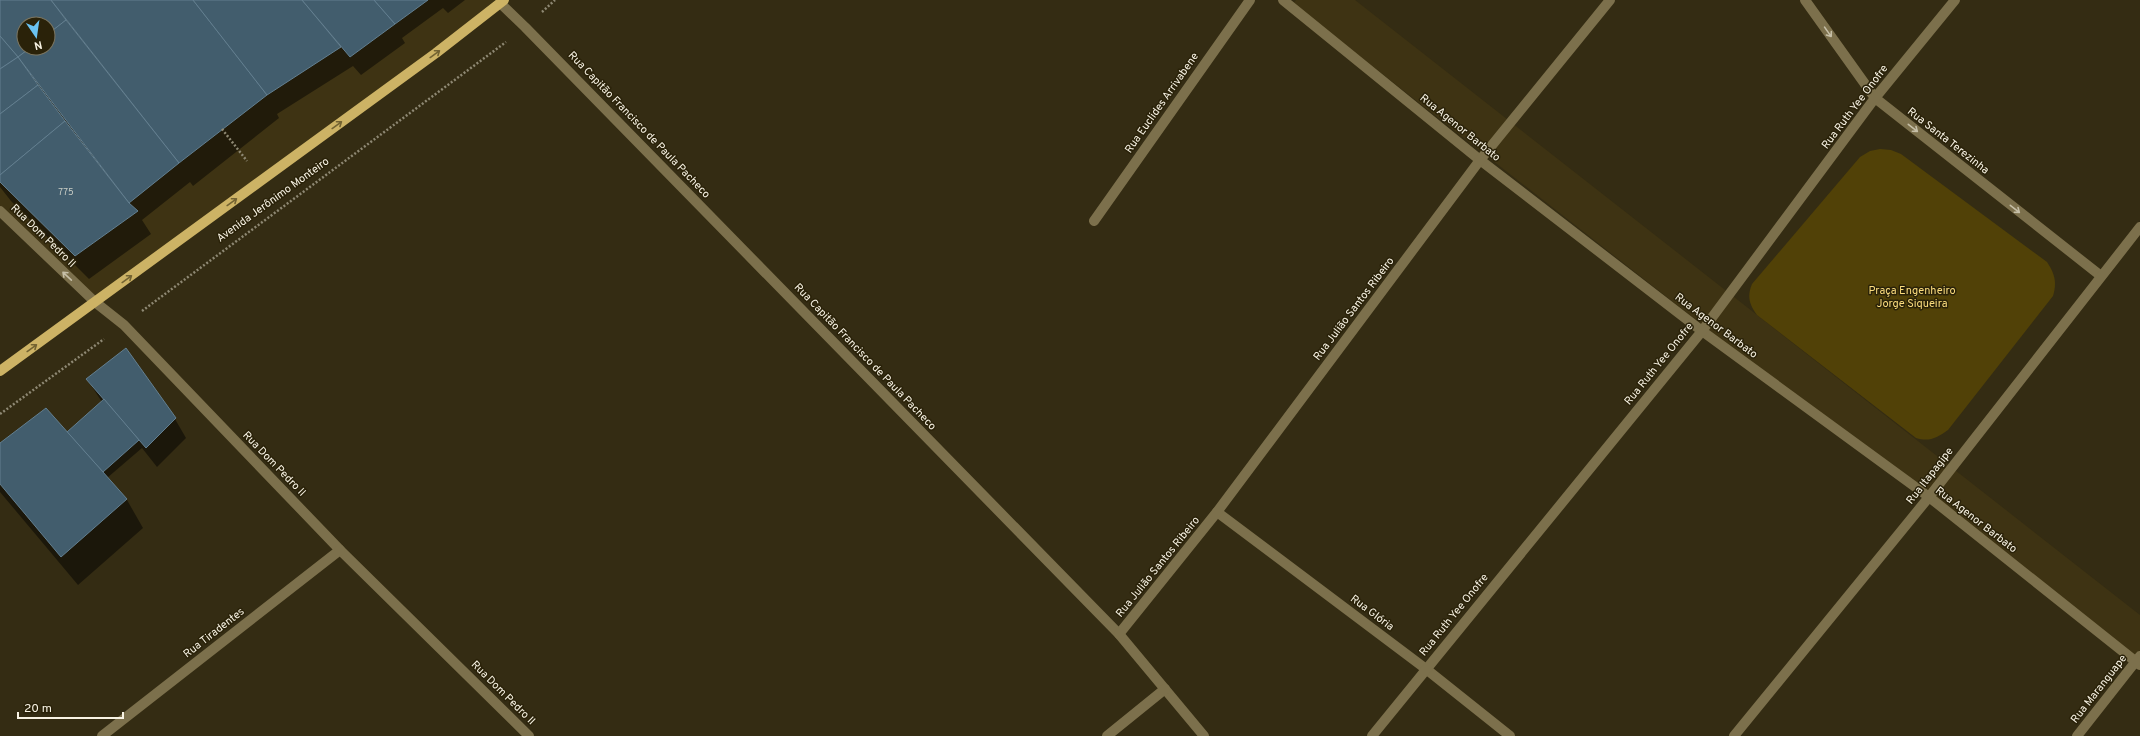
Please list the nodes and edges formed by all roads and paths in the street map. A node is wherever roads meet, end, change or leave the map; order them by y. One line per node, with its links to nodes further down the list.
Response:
1 (555, 0): 8 (path, Avenida Jerônimo Monteiro)
2 (1250, 0): 14 (street, Rua Euclides Arrivabene)
3 (1283, 0): 11 (street, Rua Agenor Barbato)
4 (1610, 0): 11 (street, Rua Julião Santos Ribeiro)
5 (1805, 0): 9 (street, Rua Santa Terezinha, one-way to 9)
6 (1955, 0): 9 (street, Rua Ruth Yee Onofre)
7 (502, 2): 8 (street, Rua Capitão Francisco de Paula Pacheco); 12 (main road, Avenida Jerônimo Monteiro, one-way to 7)
8 (525, 27): 18 (path, Avenida Jerônimo Monteiro); 25 (street, Rua Capitão Francisco de Paula Pacheco)
9 (1875, 98): 16 (street, Rua Santa Terezinha, one-way to 16); 19 (street, Rua Ruth Yee Onofre)
10 (222, 129): 12 (path)
11 (1480, 160): 19 (street, Rua Agenor Barbato); 23 (street, Rua Julião Santos Ribeiro)
12 (262, 180): 17 (main road, Avenida Jerônimo Monteiro, one-way to 12)
13 (0, 211): 17 (street, Rua Dom Pedro II, one-way to 13)
14 (1094, 221)
15 (2140, 227): 16 (street, Rua Itapagipe)
16 (2102, 276): 22 (street, Rua Itapagipe)
17 (95, 302): 18 (street, Rua Dom Pedro II); 20 (main road, Avenida Jerônimo Monteiro, one-way to 17)
18 (124, 325): 21 (path, Avenida Jerônimo Monteiro); 24 (street, Rua Dom Pedro II)
19 (1702, 331): 22 (street, Rua Agenor Barbato); 27 (street, Rua Ruth Yee Onofre)
20 (0, 371)
21 (0, 414)
22 (1929, 497): 26 (street, Rua Agenor Barbato); 35 (street, Rua Itapagipe)
23 (1217, 512): 25 (street, Rua Julião Santos Ribeiro); 27 (street, Rua Glória)
24 (340, 550): 29 (street, Rua Tiradentes); 30 (street, Rua Dom Pedro II)
25 (1119, 634): 28 (street, Rua Capitão Francisco de Paula Pacheco)
26 (2139, 661): 36 (street, Rua Maranguape)
27 (1426, 669): 33 (street, Rua Ruth Yee Onofre); 34 (street, Rua Glória)
28 (1165, 689): 31 (street); 32 (street, Rua Capitão Francisco de Paula Pacheco)
29 (102, 736)
30 (529, 736)
31 (1107, 736)
32 (1204, 736)
33 (1372, 736)
34 (1510, 736)
35 (1734, 736)
36 (2078, 736)

